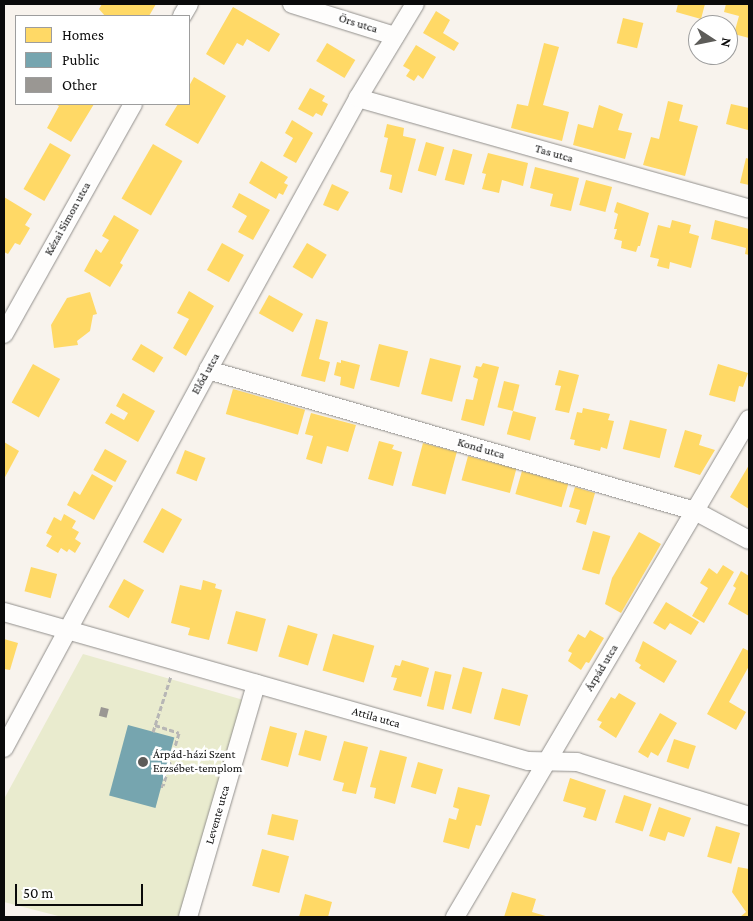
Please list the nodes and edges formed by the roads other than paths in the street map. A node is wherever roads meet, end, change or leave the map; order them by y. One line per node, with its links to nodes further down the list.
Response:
1 (189, 4): 4 (street)
2 (292, 4): 5 (street, Örs utca)
3 (415, 4): 5 (street, Előd utca)
4 (183, 15)
5 (395, 36): 6 (street, Előd utca)
6 (358, 98): 8 (street, Tas utca); 10 (street, Előd utca)
7 (132, 105): 9 (street, Kézai Simon utca)
8 (749, 209)
9 (4, 334)
10 (208, 370): 12 (street, Kond utca); 15 (street, Előd utca)
11 (749, 420): 12 (street, Árpád utca)
12 (696, 510): 13 (street, Kond utca); 18 (street, Árpád utca)
13 (749, 540)
14 (4, 612): 15 (street, Attila utca)
15 (67, 631): 16 (street, Attila utca); 17 (street, Előd utca)
16 (256, 684): 18 (street, Attila utca); 20 (street, Levente utca)
17 (4, 748)
18 (548, 760): 19 (street, Attila utca); 21 (street, Árpád utca)
19 (749, 816)
20 (188, 917)
21 (455, 917)

